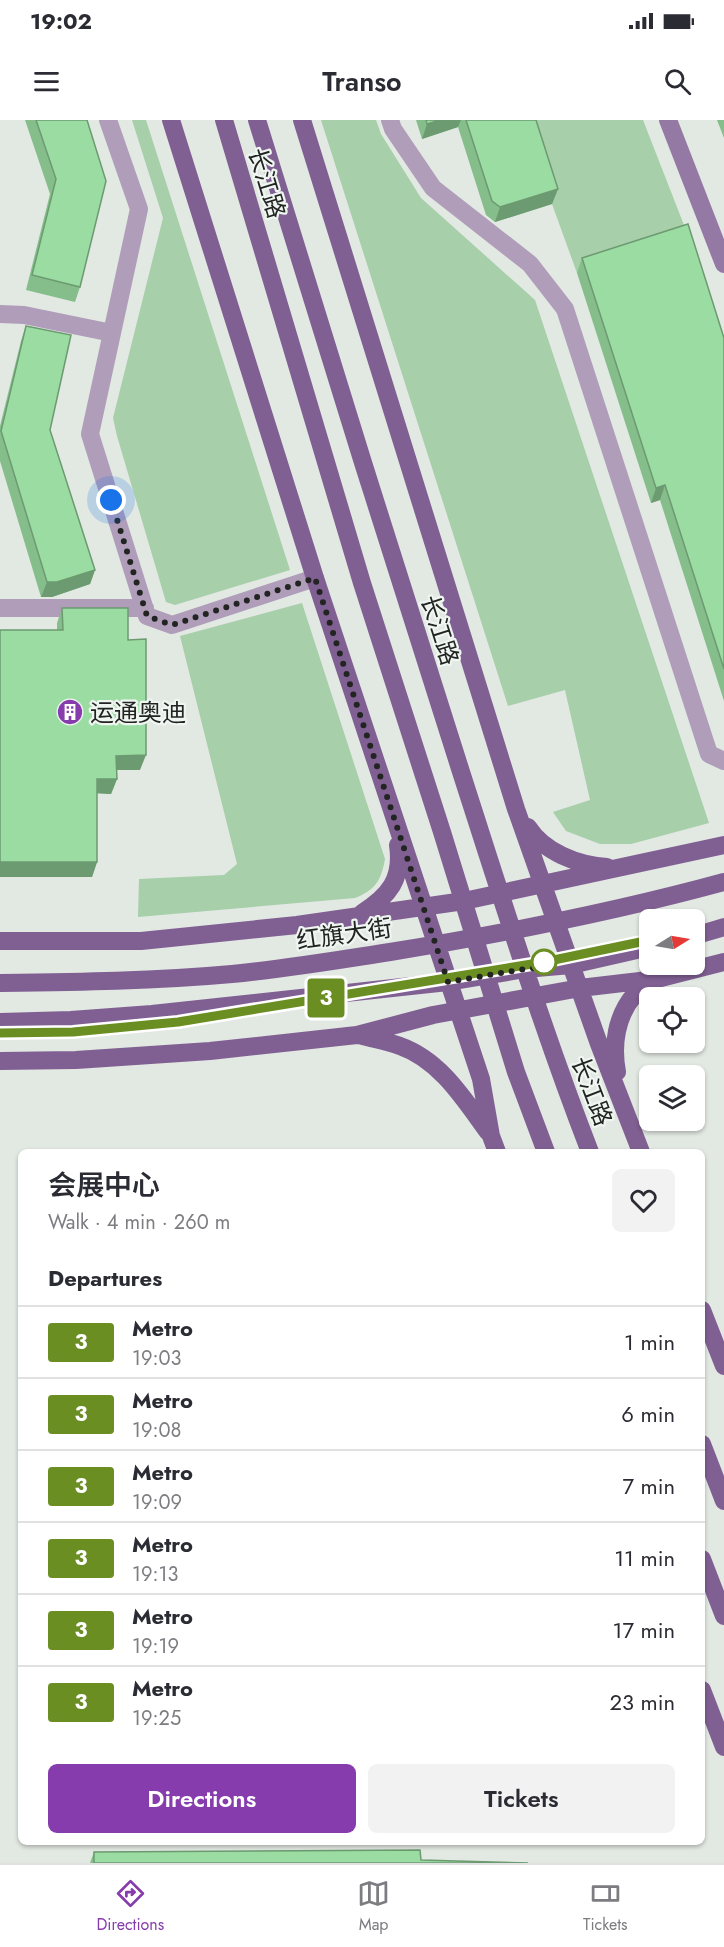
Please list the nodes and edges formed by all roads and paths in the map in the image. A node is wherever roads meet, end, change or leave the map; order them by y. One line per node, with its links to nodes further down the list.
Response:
1 (108, 120): 11 (street)
2 (171, 120): 12 (main road)
3 (224, 120): 23 (main road, 长江路)
4 (257, 120): 22 (main road, 长江路)
5 (302, 120): 16 (main road)
6 (390, 120): 15 (street)
7 (668, 120): 8 (street)
8 (720, 243): 9 (street)
9 (724, 264)
10 (0, 314): 11 (street)
11 (112, 333): 13 (street)
12 (315, 578): 13 (street); 17 (main road)
13 (145, 608): 14 (street)
14 (0, 609)
15 (724, 762)
16 (516, 809): 19 (main road); 21 (main road)
17 (394, 814): 24 (main road); 25 (main road)
18 (724, 845): 19 (main road, 红旗大街)
19 (621, 868): 21 (main road, 红旗大街)
20 (724, 882): 26 (main road, 红旗大街)
21 (543, 885): 22 (main road, 红旗大街); 26 (main road)
22 (500, 893): 23 (main road, 红旗大街); 28 (main road, 长江路)
23 (464, 901): 24 (main road, 红旗大街); 30 (main road, 长江路)
24 (423, 907): 25 (main road, 红旗大街); 32 (main road)
25 (357, 916): 31 (main road, 红旗大街)
26 (556, 921): 28 (main road, 红旗大街); 35 (main road)
27 (724, 927): 29 (main road)
28 (512, 931): 30 (main road, 红旗大街); 36 (main road, 长江路)
29 (705, 933)
30 (476, 938): 32 (main road, 红旗大街); 37 (main road, 长江路)
31 (0, 941)
32 (435, 945): 39 (main road); 40 (main road, 红旗大街)
33 (639, 950): 35 (main road)
34 (724, 962): 38 (main road)
35 (571, 965): 36 (main road); 41 (main road)
36 (525, 969): 37 (main road); 42 (main road, 长江路)
37 (486, 976): 39 (main road); 43 (main road, 长江路)
38 (657, 979): 41 (main road); 48 (main road)
39 (448, 982): 44 (main road); 45 (main road)
40 (0, 983)
41 (580, 988): 42 (main road); 48 (main road)
42 (534, 996): 43 (main road); 51 (main road, 长江路)
43 (495, 1004): 44 (main road); 50 (main road, 长江路)
44 (459, 1012): 46 (main road); 49 (main road)
45 (0, 1022)
46 (357, 1035): 47 (main road); 49 (main road)
47 (0, 1061)
48 (624, 1109): 52 (main road)
49 (494, 1144)
50 (545, 1149)
51 (589, 1149)
52 (640, 1149)
53 (705, 1318): 54 (main road)
54 (724, 1366)
55 (705, 1452): 56 (main road)
56 (724, 1501)
57 (705, 1567): 58 (main road)
58 (724, 1616)
59 (705, 1698): 60 (main road)
60 (724, 1747)

